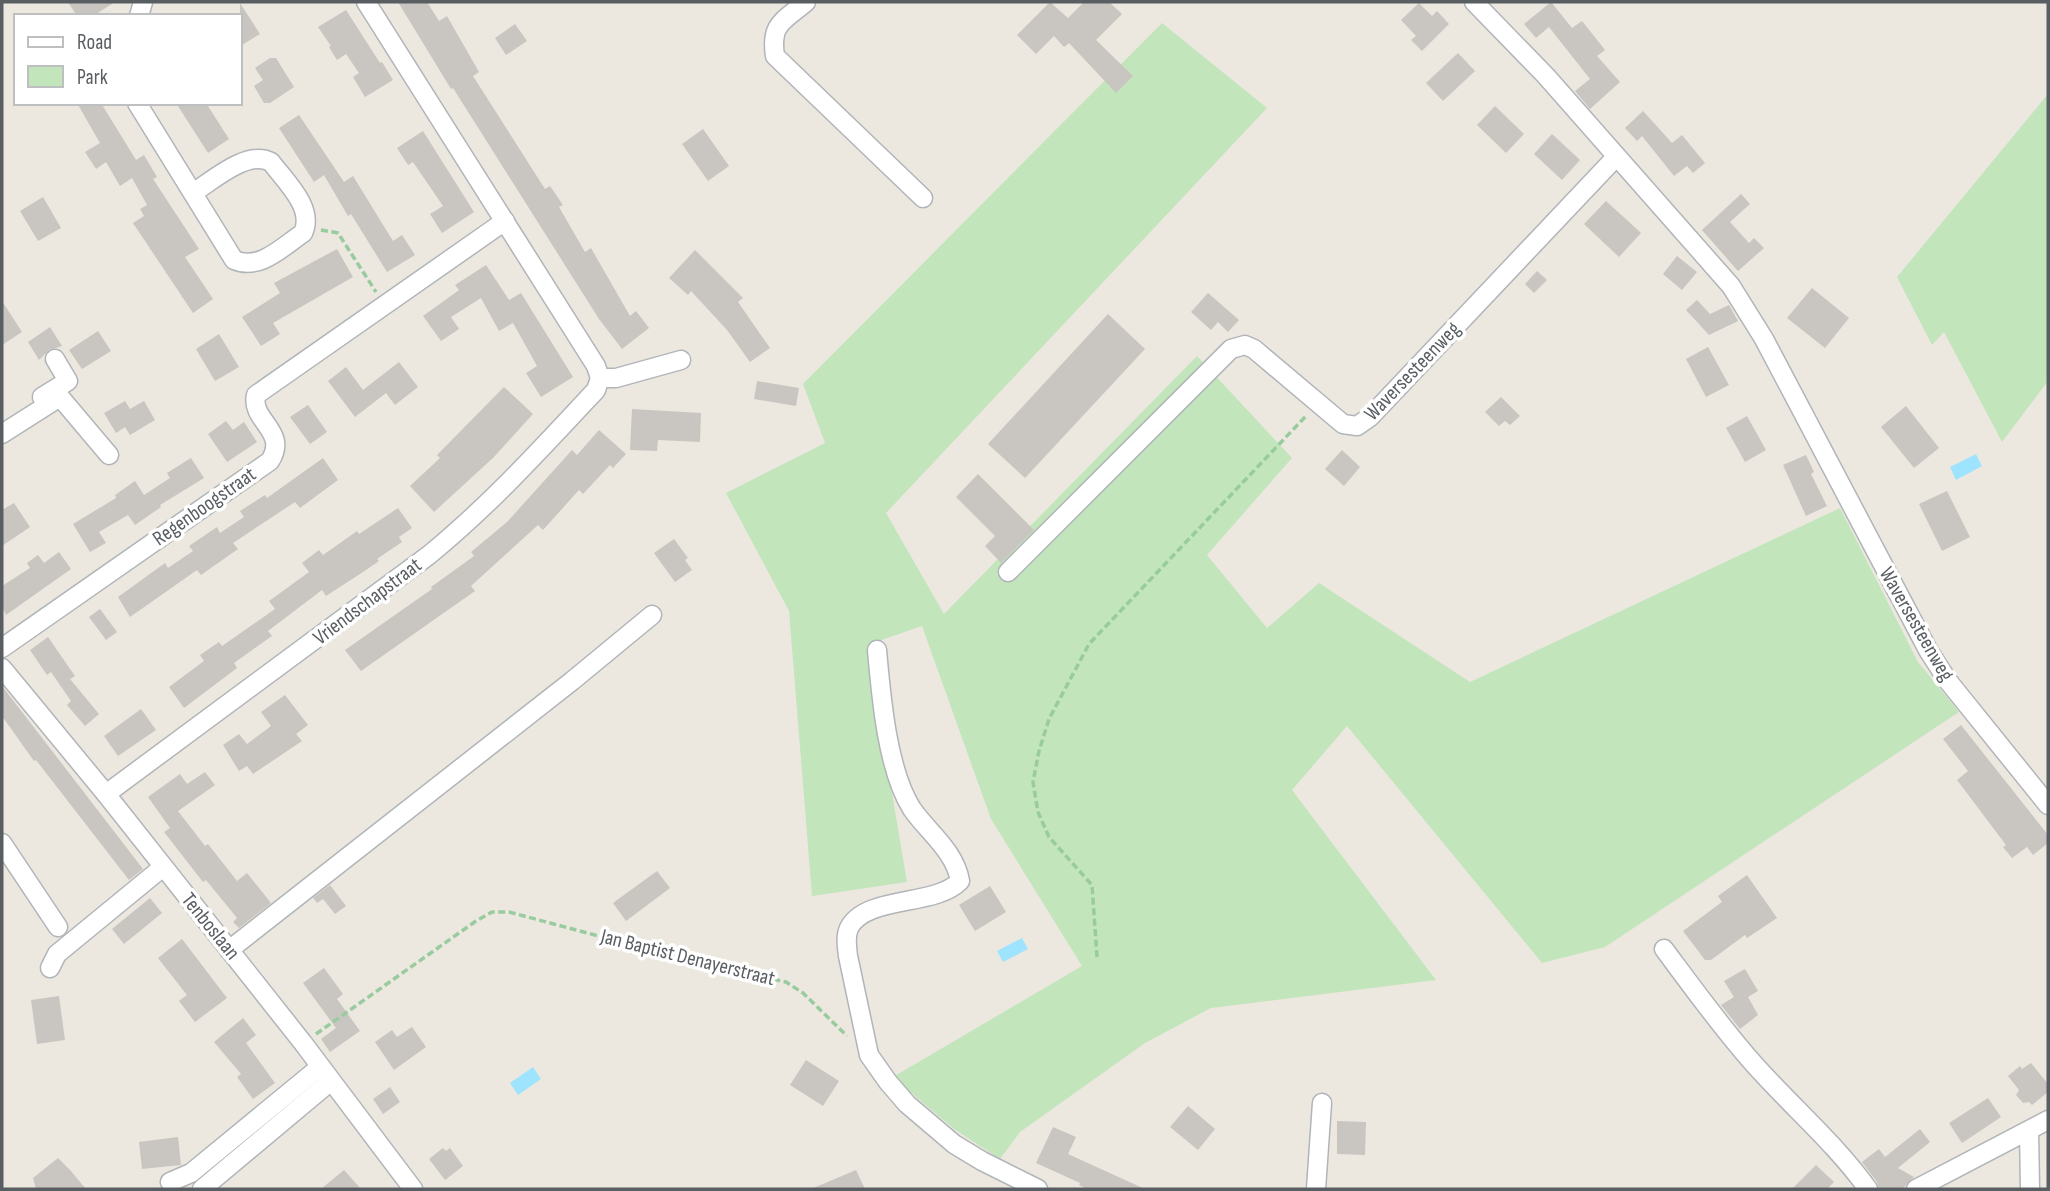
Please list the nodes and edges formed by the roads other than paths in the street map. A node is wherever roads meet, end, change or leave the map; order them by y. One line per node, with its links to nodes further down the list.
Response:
1 (366, 2): 8 (street)
2 (806, 2): 7 (street)
3 (1474, 2): 5 (street, Waversesteenweg)
4 (138, 105): 6 (street)
5 (1616, 157): 15 (street, Waversesteenweg); 21 (street, Waversesteenweg)
6 (193, 193): 6 (street)
7 (923, 198)
8 (505, 221): 11 (street); 17 (street, Regenboogstraat)
9 (55, 359): 12 (street)
10 (681, 360): 11 (street)
11 (600, 378): 20 (street, Vriendschapstraat)
12 (2, 421)
13 (2, 434): 14 (street)
14 (108, 454)
15 (1008, 572)
16 (652, 615): 26 (street)
17 (2, 648)
18 (877, 650): 32 (street)
19 (2, 668): 20 (street, Tenboslaan)
20 (106, 794): 23 (street, Tenboslaan)
21 (2048, 805)
22 (2, 842): 24 (street)
23 (163, 867): 26 (street, Tenboslaan); 27 (street)
24 (58, 927)
25 (1664, 949): 39 (street)
26 (229, 950): 28 (street, Tenboslaan)
27 (50, 968)
28 (326, 1074): 33 (street); 34 (street); 35 (street, Tenboslaan)
29 (1322, 1103): 38 (street)
30 (2048, 1120): 31 (street)
31 (2029, 1131): 40 (street); 41 (street)
32 (1007, 1174): 36 (street); 37 (street)
33 (170, 1182)
34 (202, 1189)
35 (413, 1189)
36 (996, 1189)
37 (1038, 1189)
38 (1316, 1189)
39 (1868, 1189)
40 (1916, 1189)
41 (2030, 1189)

